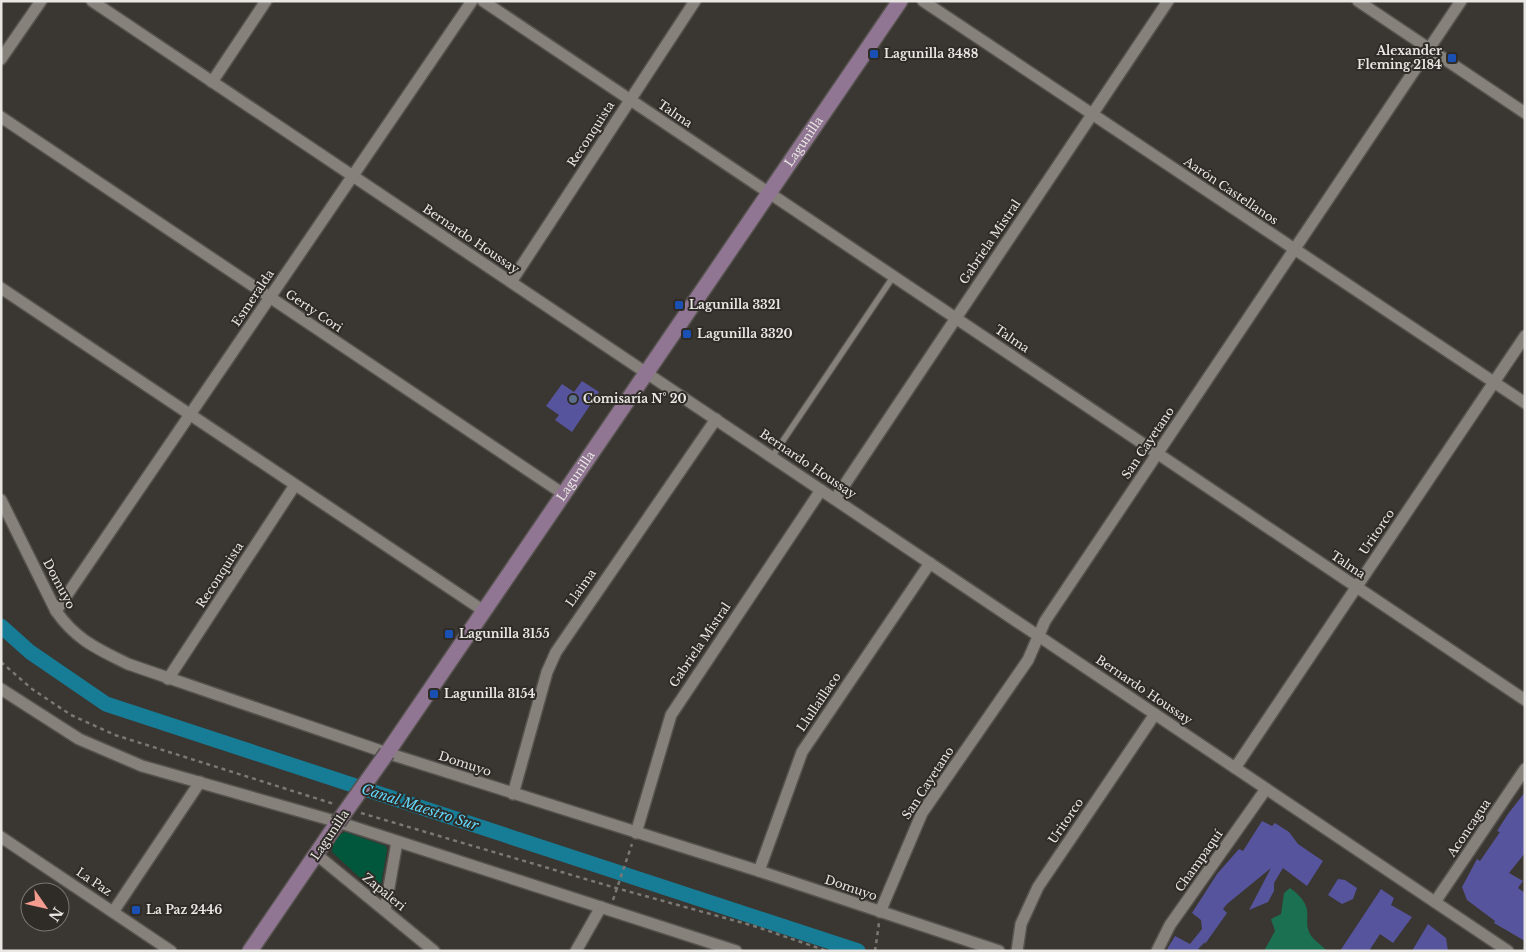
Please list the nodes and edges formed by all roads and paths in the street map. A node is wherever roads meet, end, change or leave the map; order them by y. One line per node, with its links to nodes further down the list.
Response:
1 (41, 1): 13 (street)
2 (92, 1): 14 (street, Bernardo Houssay)
3 (266, 1): 14 (street)
4 (472, 1): 19 (street, Esmeralda)
5 (483, 1): 15 (street, Talma)
6 (696, 1): 15 (street, Reconquista)
7 (900, 1): 20 (main road, Lagunilla)
8 (923, 1): 17 (street, Aarón Castellanos)
9 (1168, 1): 17 (street, Gabriela Mistral)
10 (1358, 1): 12 (street)
11 (1461, 1): 12 (street, San Cayetano)
12 (1429, 49): 16 (street); 21 (street, San Cayetano)
13 (1, 58)
14 (212, 82): 19 (street, Bernardo Houssay)
15 (630, 100): 20 (street, Talma); 23 (street, Reconquista)
16 (1525, 113)
17 (1092, 114): 21 (street, Aarón Castellanos); 26 (street, Gabriela Mistral)
18 (1, 117): 25 (street, Gerty Cori)
19 (353, 176): 23 (street, Bernardo Houssay); 25 (street, Esmeralda)
20 (769, 193): 22 (street, Talma); 28 (main road, Lagunilla)
21 (1294, 250): 29 (street, Aarón Castellanos); 33 (street, San Cayetano)
22 (893, 276): 26 (street, Talma); 34 (lane)
23 (511, 282): 28 (street, Bernardo Houssay)
24 (1, 288): 31 (street)
25 (270, 298): 31 (street, Esmeralda); 37 (street, Gerty Cori)
26 (955, 318): 33 (street, Talma); 38 (street, Gabriela Mistral)
27 (1525, 336): 29 (street, Uritorco)
28 (647, 372): 32 (street, Bernardo Houssay); 37 (main road, Lagunilla)
29 (1494, 382): 30 (street, Aarón Castellanos); 41 (street, Uritorco)
30 (1525, 403)
31 (189, 416): 35 (street); 42 (street, Esmeralda)
32 (716, 419): 34 (street, Bernardo Houssay); 55 (street, Llaima)
33 (1158, 454): 41 (street, Talma); 44 (street, San Cayetano)
34 (772, 457): 36 (street, Bernardo Houssay)
35 (295, 486): 43 (street); 46 (street, Reconquista)
36 (821, 490): 38 (street, Bernardo Houssay); 59 (street, Gabriela Mistral)
37 (562, 493): 43 (main road, Lagunilla)
38 (835, 499): 40 (street, Bernardo Houssay)
39 (1, 500): 42 (street, Domuyo)
40 (930, 563): 44 (street, Bernardo Houssay); 63 (street, Llullaillaco)
41 (1356, 587): 48 (street, Talma); 51 (street, Uritorco)
42 (56, 611): 46 (street, Domuyo)
43 (484, 611): 50 (main road, Lagunilla)
44 (1038, 636): 49 (street, Bernardo Houssay); 69 (street, San Cayetano)
45 (1, 662): 56 (path)
46 (168, 679): 50 (street, Domuyo)
47 (1, 690): 53 (street)
48 (1525, 700)
49 (1155, 714): 51 (street, Bernardo Houssay); 78 (street, Uritorco)
50 (386, 753): 55 (street, Domuyo); 58 (main road, Lagunilla, bridge)
51 (1235, 768): 54 (street, Bernardo Houssay)
52 (1525, 769): 65 (street, Aconcagua)
53 (200, 782): 58 (street); 68 (street)
54 (1266, 788): 65 (street, Bernardo Houssay); 79 (street, Champaquí)
55 (512, 794): 59 (street, Domuyo)
56 (342, 807)
57 (360, 812): 64 (path)
58 (338, 822): 61 (street); 62 (main road, Lagunilla)
59 (636, 833): 63 (street, Domuyo); 64 (path)
60 (1, 837): 68 (street, La Paz)
61 (397, 842): 66 (street); 67 (street)
62 (317, 854): 67 (street, Zapaleri); 72 (main road, Lagunilla)
63 (759, 871): 69 (street, Domuyo)
64 (616, 888): 75 (path)
65 (1436, 902): 80 (street, Bernardo Houssay)
66 (602, 907): 70 (street); 74 (street)
67 (385, 910): 73 (street, Zapaleri)
68 (113, 912): 71 (street, La Paz)
69 (880, 912): 76 (path); 77 (street, Domuyo)
70 (732, 950)
71 (171, 951)
72 (250, 951)
73 (434, 951)
74 (576, 951)
75 (827, 951)
76 (875, 951)
77 (999, 951)
78 (1017, 951)
79 (1157, 951)
80 (1508, 951)

